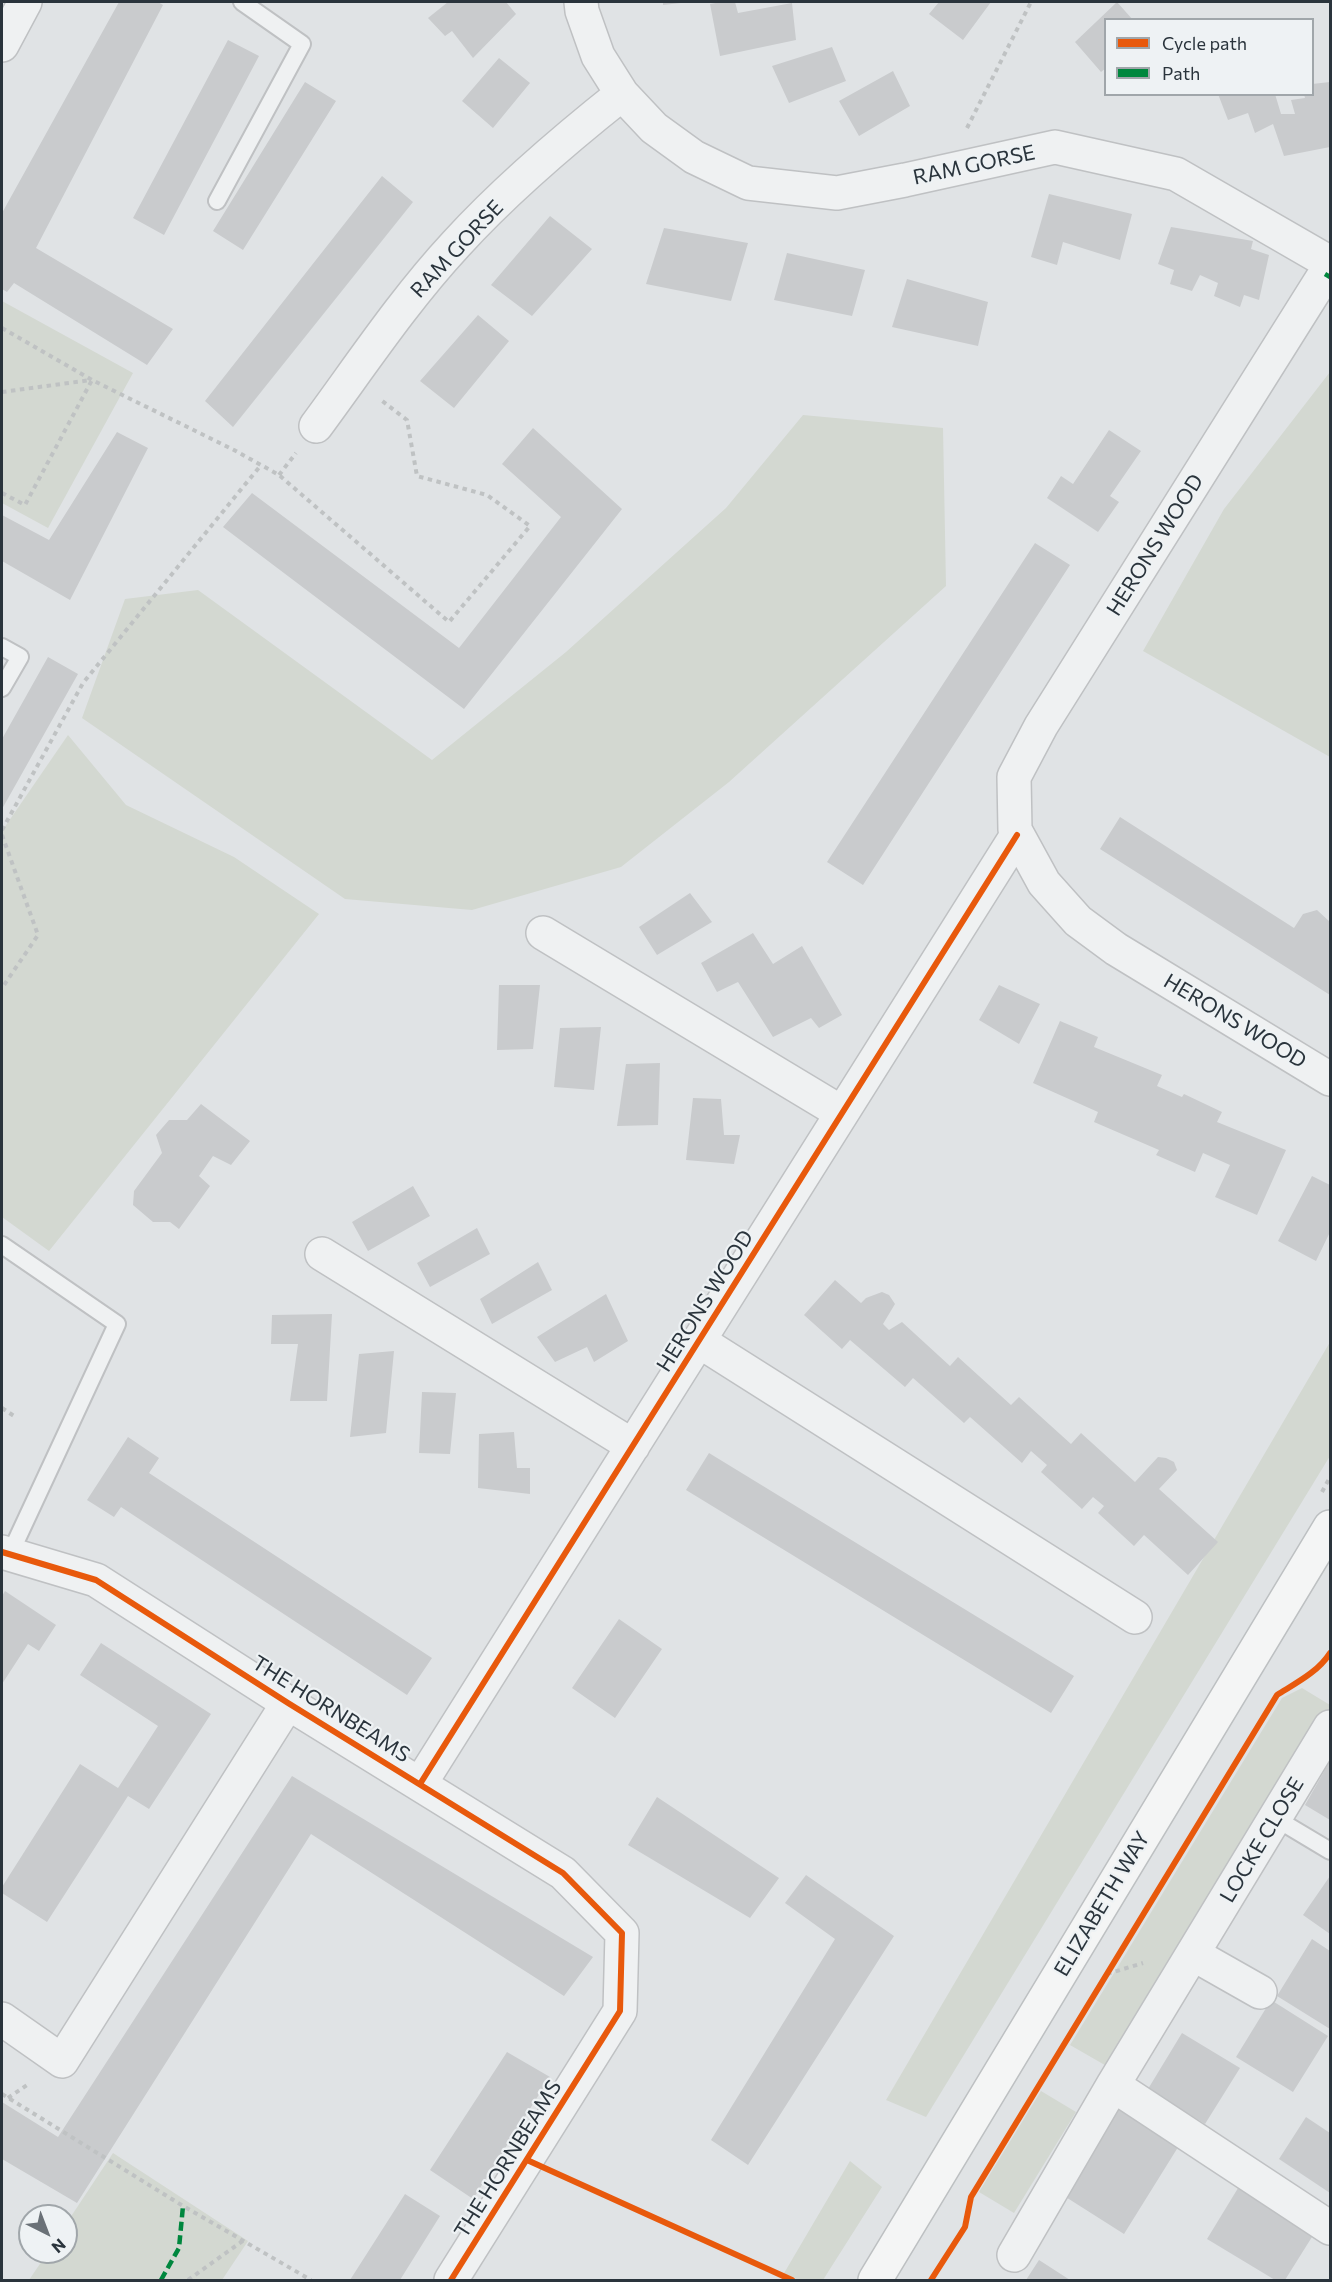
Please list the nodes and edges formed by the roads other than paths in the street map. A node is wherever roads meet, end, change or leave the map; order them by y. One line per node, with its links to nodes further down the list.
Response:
1 (25, 2): 4 (street)
2 (242, 2): 6 (lane)
3 (581, 2): 5 (street, RAM GORSE)
4 (2, 45)
5 (622, 94): 7 (street, RAM GORSE); 8 (street, RAM GORSE)
6 (217, 201)
7 (1330, 265): 11 (street, HERONS WOOD)
8 (316, 426)
9 (2, 647): 10 (lane)
10 (2, 688)
11 (1017, 835): 13 (street, HERONS WOOD); 14 (street, HERONS WOOD)
12 (543, 933): 14 (street)
13 (1330, 1078)
14 (842, 1113): 17 (street, HERONS WOOD)
15 (2, 1245): 20 (lane)
16 (322, 1254): 18 (street)
17 (699, 1341): 18 (street, HERONS WOOD); 21 (street, HERONS WOOD)
18 (633, 1446): 24 (street, HERONS WOOD)
19 (1326, 1544): 34 (main road, ELIZABETH WAY)
20 (6, 1553): 22 (street, THE HORNBEAMS)
21 (1135, 1617)
22 (288, 1703): 24 (street, THE HORNBEAMS); 29 (street, THE HORNBEAMS)
23 (1330, 1727): 25 (street, LOCKE CLOSE)
24 (420, 1784): 33 (street, THE HORNBEAMS)
25 (1275, 1818): 26 (lane); 27 (street, LOCKE CLOSE)
26 (1330, 1851)
27 (1193, 1954): 28 (street); 30 (street, LOCKE CLOSE)
28 (1260, 1992)
29 (2, 2019)
30 (1113, 2085): 31 (street); 32 (street, LOCKE CLOSE)
31 (1330, 2228)
32 (1014, 2255)
33 (451, 2280)
34 (874, 2280)

